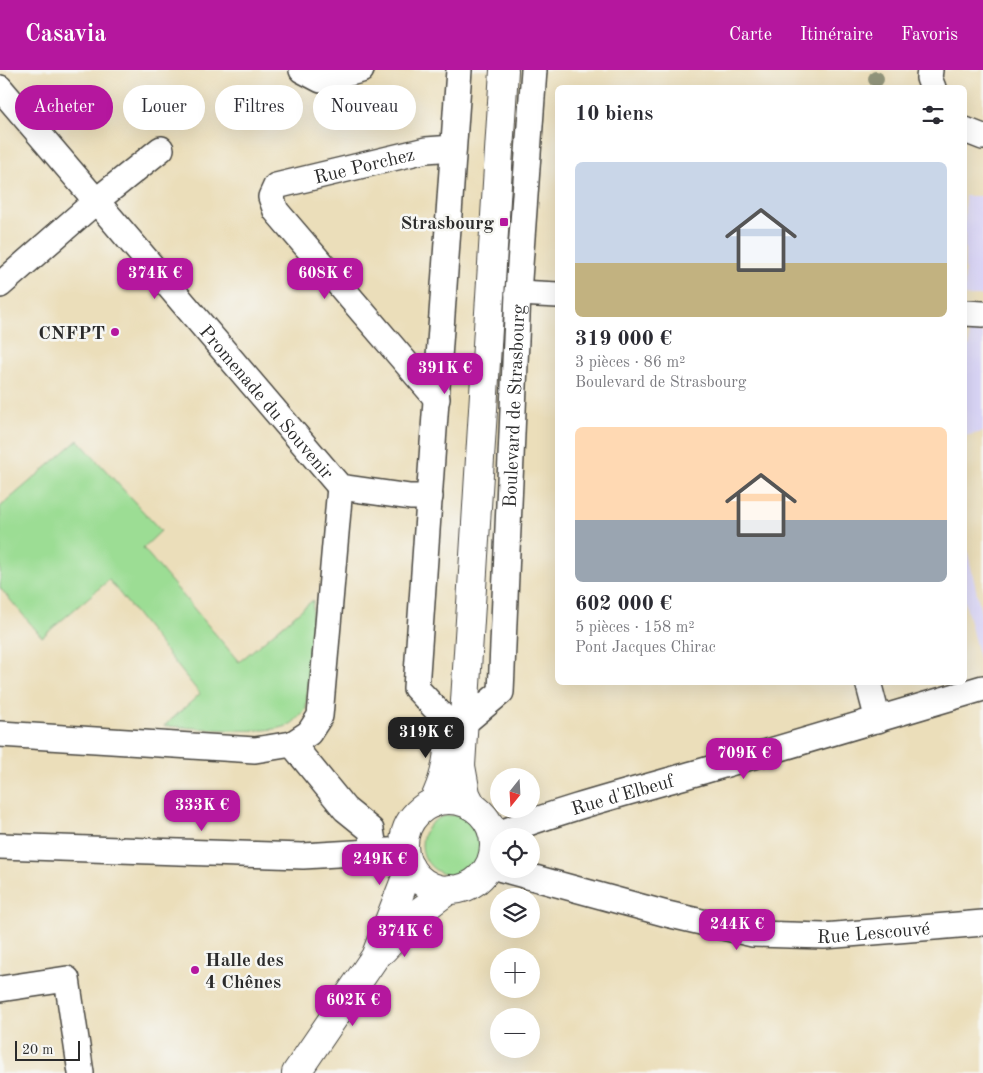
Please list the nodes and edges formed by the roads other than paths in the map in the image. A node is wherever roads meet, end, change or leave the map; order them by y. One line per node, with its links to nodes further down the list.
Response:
1 (302, 70): 2 (street)
2 (361, 70)
3 (459, 70): 12 (street)
4 (487, 70): 26 (main road, Boulevard de Strasbourg)
5 (504, 70): 26 (main road, Boulevard de Strasbourg)
6 (534, 70): 16 (street, Boulevard de Strasbourg)
7 (930, 70): 8 (street)
8 (932, 85)
9 (0, 88): 14 (street, Promenade du Souvenir)
10 (967, 131): 11 (street)
11 (983, 137)
12 (453, 148): 20 (street); 20 (street, Rue Porchez)
13 (161, 149): 14 (street)
14 (96, 201): 15 (street); 21 (street, Promenade du Souvenir)
15 (4, 272)
16 (518, 293): 17 (street); 26 (street, Boulevard de Strasbourg)
17 (555, 294)
18 (967, 314): 19 (street)
19 (983, 314)
20 (437, 398): 22 (street)
21 (340, 487): 22 (street, Promenade du Souvenir); 28 (street)
22 (430, 497): 26 (street)
23 (869, 685): 25 (street)
24 (983, 688): 25 (street, Rue d'Elbeuf)
25 (878, 720): 32 (street, Rue d'Elbeuf)
26 (457, 724): 29 (main road, Boulevard de Strasbourg); 30 (main road, Boulevard de Strasbourg)
27 (0, 734): 28 (street)
28 (292, 744): 34 (street)
29 (433, 803): 30 (main road); 35 (main road)
30 (472, 806): 31 (main road)
31 (490, 828)
32 (513, 828)
33 (0, 846): 34 (street)
34 (375, 853): 35 (street)
35 (407, 859): 38 (main road); 40 (main road)
36 (490, 871): 38 (main road)
37 (537, 878): 39 (street, Rue Lescouvé)
38 (450, 890): 40 (main road)
39 (983, 923)
40 (375, 957): 43 (main road)
41 (0, 989): 42 (street)
42 (81, 1073)
43 (296, 1073)

